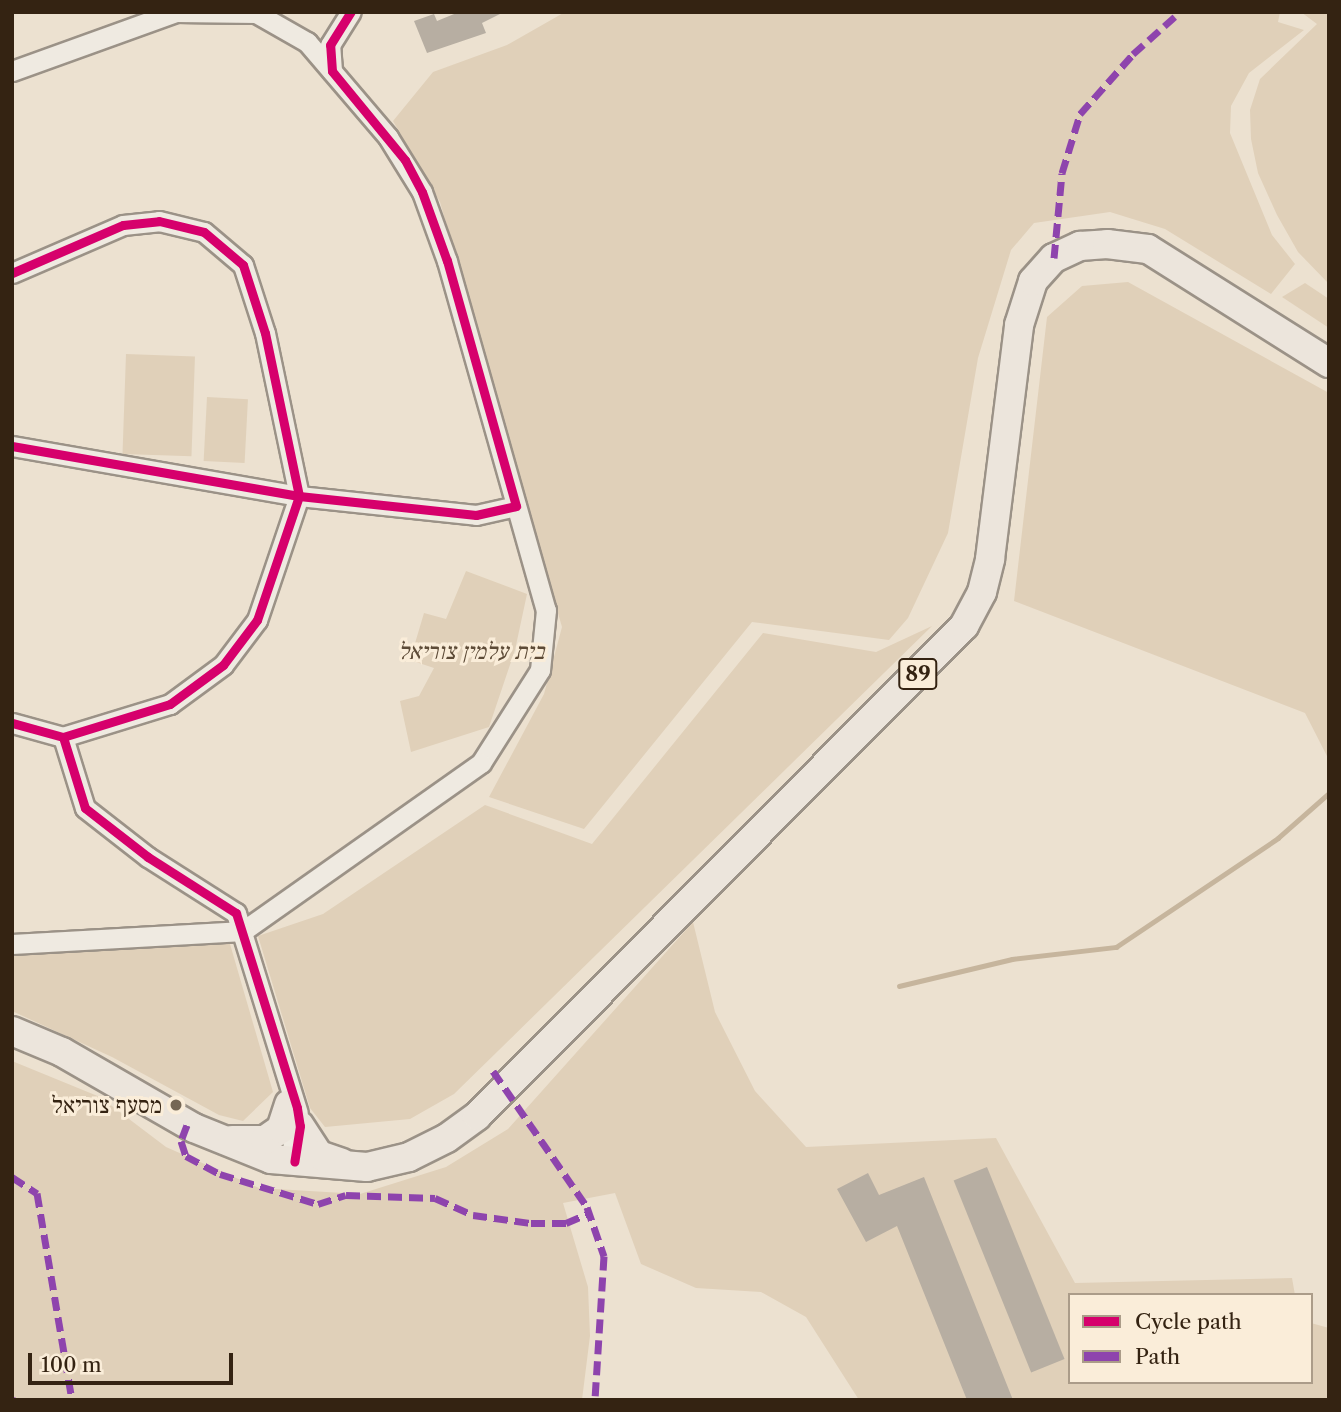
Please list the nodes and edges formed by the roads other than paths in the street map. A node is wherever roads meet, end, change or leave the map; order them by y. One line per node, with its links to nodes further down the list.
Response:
1 (351, 12): 3 (street)
2 (12, 71): 3 (street)
3 (332, 71): 8 (street)
4 (12, 273): 7 (street)
5 (1329, 363): 17 (highway, 89)
6 (12, 446): 7 (street)
7 (299, 496): 8 (street); 10 (street)
8 (516, 506): 11 (street)
9 (12, 723): 10 (street)
10 (63, 737): 11 (street)
11 (243, 931): 12 (street); 14 (street)
12 (12, 944)
13 (12, 1031): 15 (highway, 89)
14 (293, 1106): 15 (highway); 16 (street); 17 (highway)
15 (216, 1138): 16 (highway, 89)
16 (294, 1163): 17 (highway, 89)
17 (351, 1167)

